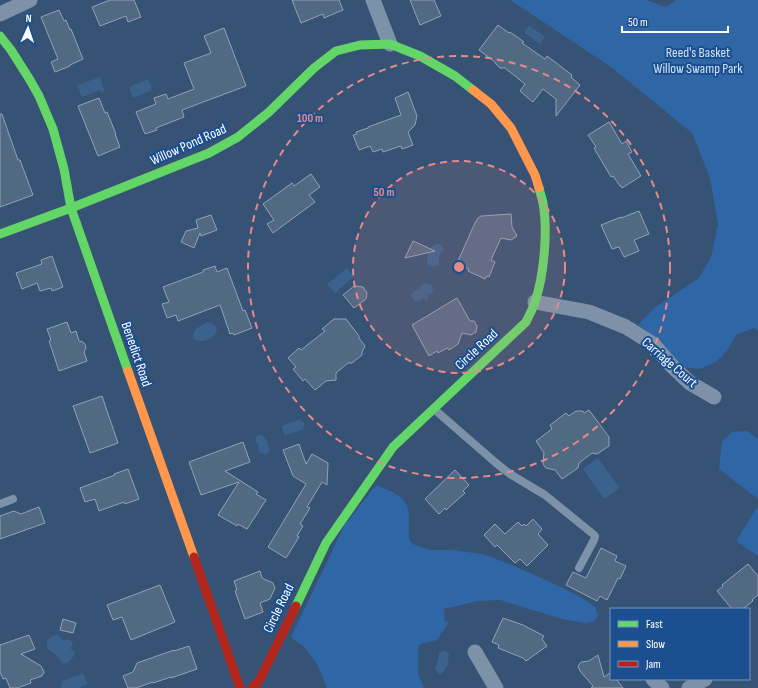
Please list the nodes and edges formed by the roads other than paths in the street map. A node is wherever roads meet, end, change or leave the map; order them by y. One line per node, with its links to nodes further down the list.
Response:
1 (30, 0): 3 (street)
2 (373, 0): 5 (street)
3 (0, 14)
4 (0, 36): 6 (street, Benedict Road)
5 (390, 44): 6 (street, Willow Pond Road); 8 (street, Circle Road)
6 (71, 208): 7 (street, Willow Pond Road); 17 (street, Benedict Road)
7 (0, 234)
8 (535, 302): 9 (street, Carriage Court); 10 (street, Circle Road)
9 (714, 397)
10 (434, 408): 13 (lane); 18 (street, Circle Road)
11 (13, 499): 12 (lane)
12 (0, 504)
13 (579, 568)
14 (475, 652): 19 (street)
15 (654, 680): 20 (street)
16 (703, 680): 21 (street)
17 (240, 688)
18 (252, 688)
19 (496, 688)
20 (662, 688)
21 (689, 688)

